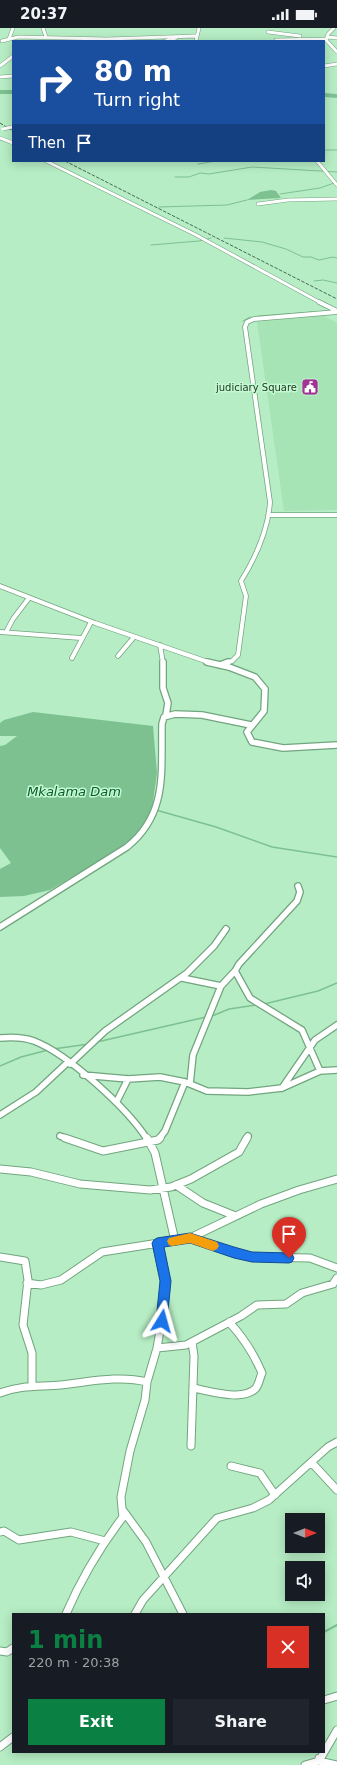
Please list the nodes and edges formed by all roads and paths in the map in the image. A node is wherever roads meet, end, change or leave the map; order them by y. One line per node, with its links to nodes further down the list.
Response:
1 (12, 28): 10 (street)
2 (43, 28): 9 (street)
3 (199, 28): 8 (street)
4 (265, 28): 6 (street)
5 (334, 28): 12 (street)
6 (268, 32): 11 (street); 16 (street)
7 (180, 36): 8 (street); 9 (street); 14 (street)
8 (196, 36): 15 (street)
9 (46, 37): 10 (street)
10 (10, 38): 18 (street); 19 (street)
11 (307, 38): 12 (street); 17 (street)
12 (327, 38): 13 (street); 20 (street)
13 (337, 38)
14 (168, 40)
15 (196, 40)
16 (275, 40)
17 (286, 40)
18 (1, 41): 19 (street)
19 (9, 42)
20 (337, 52)
21 (12, 57): 23 (street)
22 (337, 64): 24 (street)
23 (0, 66)
24 (325, 66)
25 (12, 76): 26 (street)
26 (0, 77)
27 (12, 127): 28 (street, bridge)
28 (2, 130)
29 (0, 138): 30 (street)
30 (12, 142)
31 (48, 162): 36 (street)
32 (317, 162): 33 (street)
33 (337, 185)
34 (337, 199): 35 (street)
35 (258, 204)
36 (337, 312): 37 (street)
37 (269, 515): 38 (street); 49 (street)
38 (337, 515)
39 (0, 586): 40 (street)
40 (29, 598): 41 (street); 43 (street)
41 (91, 622): 44 (street); 45 (street)
42 (0, 632): 43 (street)
43 (6, 632): 45 (street)
44 (134, 637): 46 (street); 47 (street)
45 (81, 638): 48 (street)
46 (160, 645): 49 (street); 50 (street)
47 (118, 656)
48 (72, 658)
49 (220, 665): 51 (street)
50 (166, 715): 51 (street); 54 (street)
51 (251, 726): 52 (street)
52 (337, 744)
53 (298, 886): 56 (street)
54 (0, 927)
55 (226, 929): 57 (street)
56 (235, 971): 58 (street); 61 (street)
57 (182, 978): 58 (street); 62 (street)
58 (221, 986): 67 (street)
59 (337, 1025): 61 (street)
60 (0, 1038): 62 (street)
61 (310, 1048): 64 (street); 68 (street)
62 (69, 1063): 65 (street); 70 (street)
63 (337, 1070): 64 (street)
64 (320, 1071): 68 (street)
65 (83, 1074): 66 (street); 69 (street)
66 (128, 1079): 67 (street); 69 (street)
67 (188, 1083): 68 (street); 73 (street)
68 (282, 1088)
69 (116, 1101): 73 (street)
70 (0, 1115)
71 (60, 1136): 73 (street)
72 (248, 1136): 76 (street)
73 (150, 1142): 77 (street)
74 (0, 1169): 77 (street)
75 (337, 1179): 78 (street)
76 (176, 1185): 77 (street); 78 (street)
77 (164, 1188): 80 (street)
78 (233, 1216): 79 (street)
79 (190, 1238): 80 (street); 83 (street)
80 (176, 1241): 81 (street)
81 (157, 1243): 85 (street); 88 (street)
82 (0, 1257): 85 (street)
83 (337, 1268)
84 (337, 1278): 86 (street)
85 (27, 1283): 90 (street)
86 (230, 1322): 87 (street); 91 (street)
87 (192, 1342): 88 (street); 91 (street)
88 (157, 1348): 89 (street)
89 (147, 1382): 90 (street); 99 (street)
90 (32, 1386): 92 (street)
91 (193, 1388): 94 (street)
92 (0, 1393)
93 (337, 1442): 95 (street)
94 (191, 1446)
95 (312, 1463): 97 (street); 98 (street)
96 (231, 1466): 98 (street)
97 (337, 1490)
98 (275, 1495): 102 (street)
99 (122, 1508): 101 (street); 102 (street)
100 (0, 1532): 101 (street)
101 (105, 1541): 103 (street)
102 (165, 1577): 104 (street); 105 (street)
103 (65, 1613)
104 (136, 1613)
105 (183, 1613)
106 (12, 1649): 107 (street)
107 (0, 1651)
108 (337, 1696): 109 (street)
109 (325, 1700)
110 (337, 1730): 113 (street)
111 (12, 1738): 112 (street)
112 (0, 1747)
113 (325, 1748)
114 (320, 1756): 115 (street); 116 (street)
115 (305, 1765)
116 (337, 1765)

